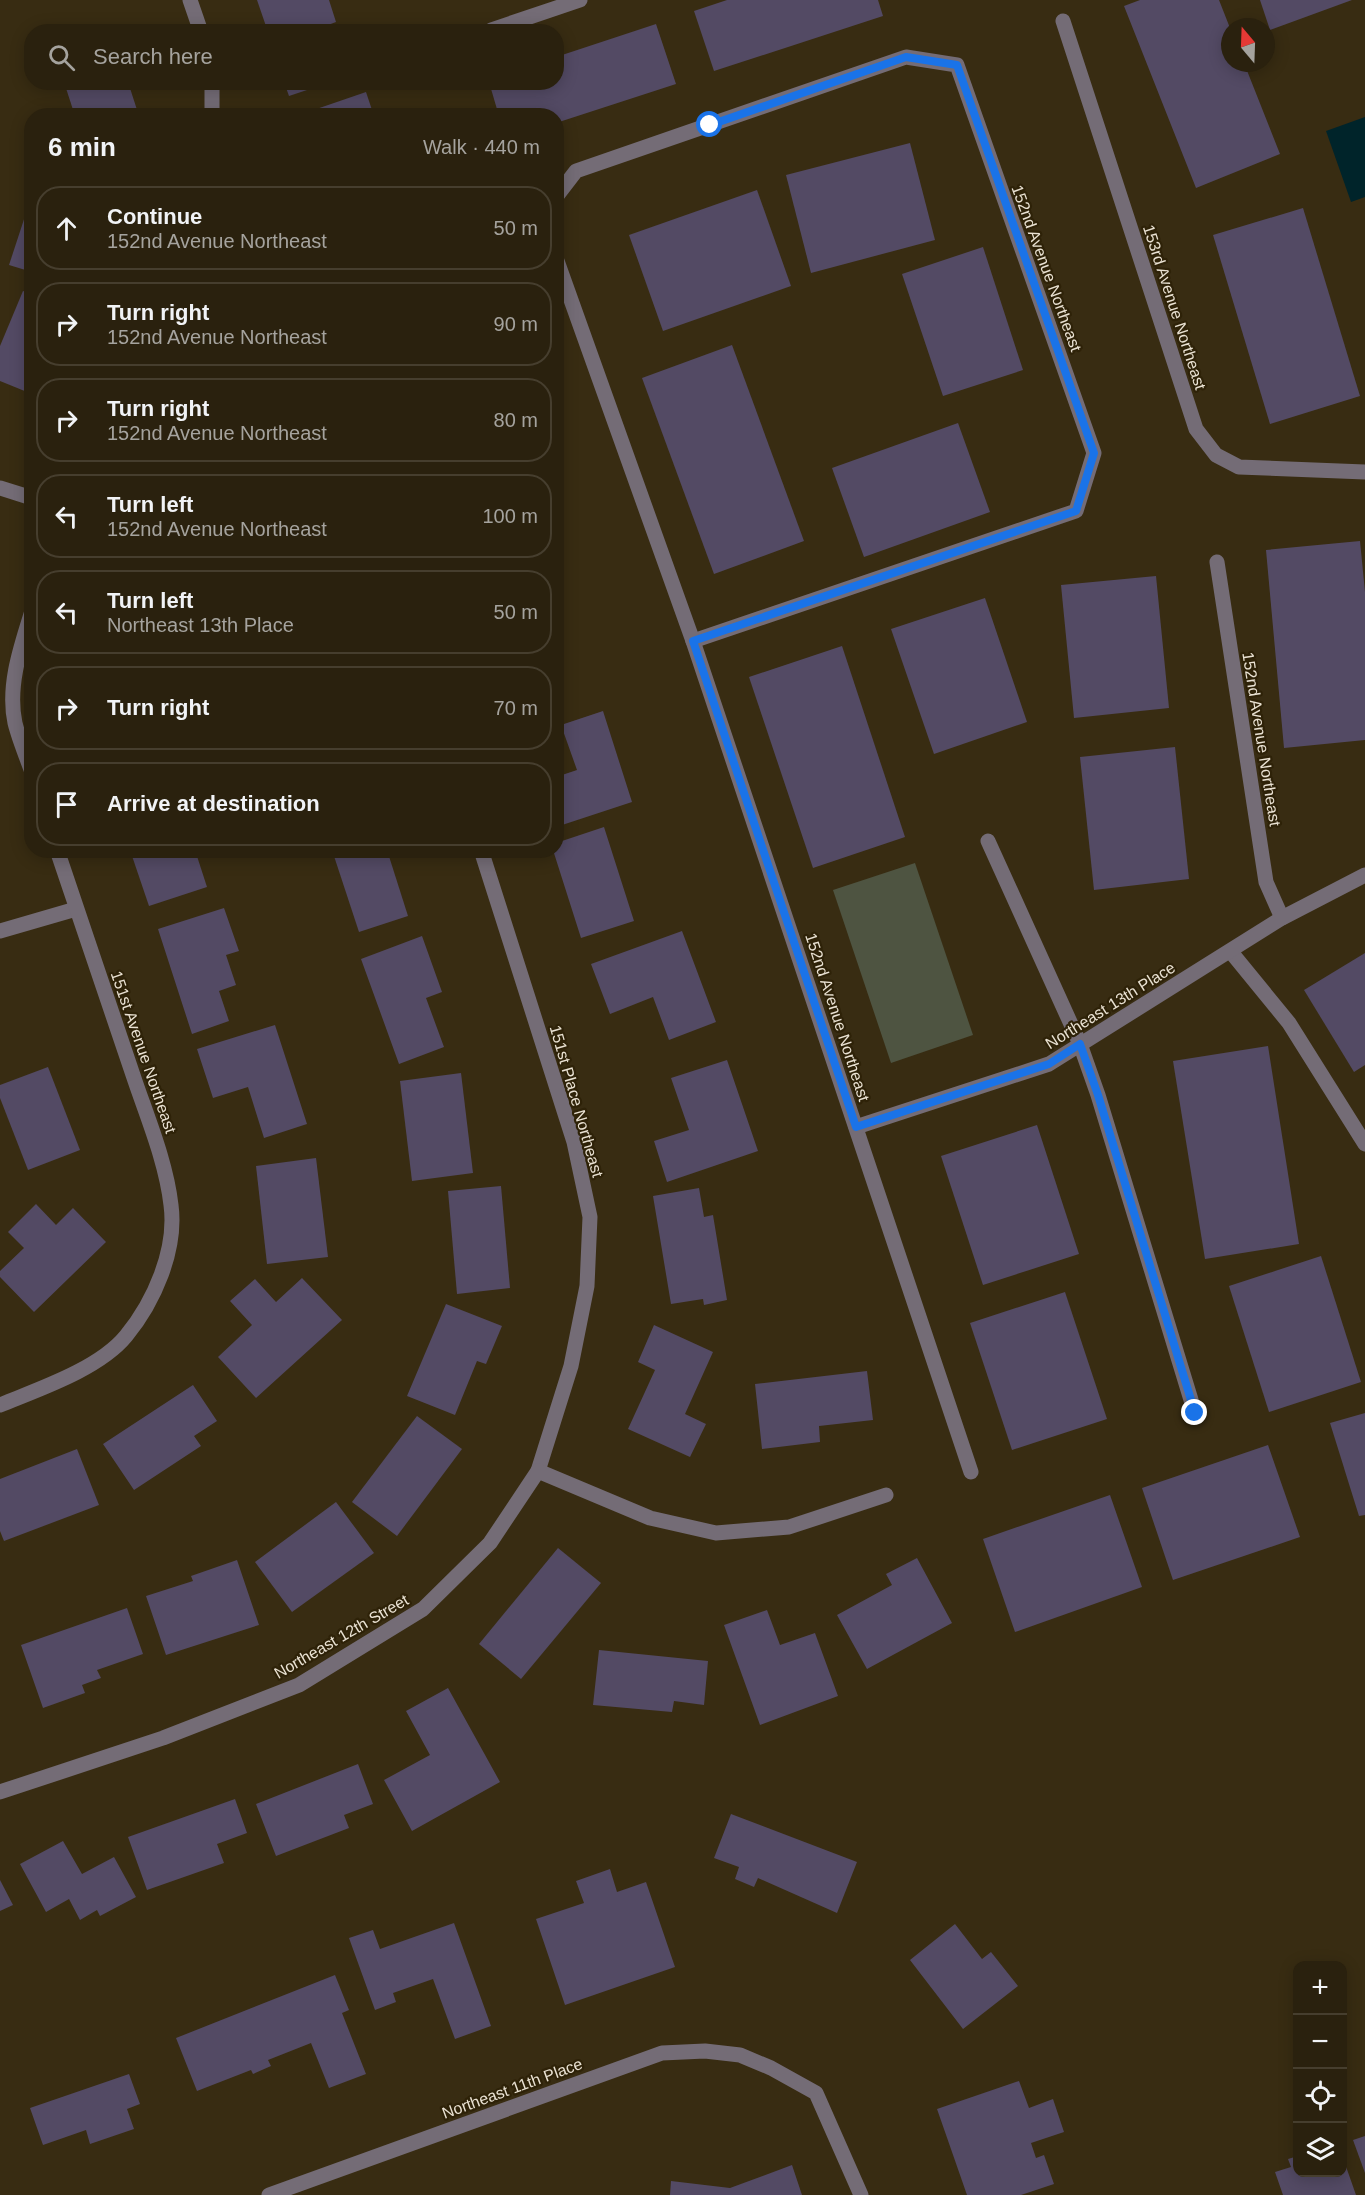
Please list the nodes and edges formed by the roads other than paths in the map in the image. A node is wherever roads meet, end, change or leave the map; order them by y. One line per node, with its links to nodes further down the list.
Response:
1 (190, 0): 4 (street)
2 (580, 0): 5 (street)
3 (1063, 21): 10 (street, 153rd Avenue Northeast)
4 (198, 24)
5 (509, 24)
6 (212, 90): 7 (street)
7 (212, 108)
8 (564, 187): 15 (street, 152nd Avenue Northeast)
9 (564, 280): 15 (street, 152nd Avenue Northeast)
10 (1365, 472)
11 (0, 488): 12 (street)
12 (24, 496)
13 (1217, 562): 22 (street, 152nd Avenue Northeast)
14 (24, 635): 16 (street)
15 (693, 641): 26 (street, 152nd Avenue Northeast)
16 (24, 748)
17 (988, 841): 25 (street)
18 (60, 858): 21 (street, 151st Avenue Northeast)
19 (484, 858): 30 (street, 151st Place Northeast)
20 (1365, 875): 22 (street, Northeast 13th Place)
21 (76, 909): 23 (street); 28 (street, 151st Avenue Northeast)
22 (1282, 918): 24 (street, Northeast 13th Place)
23 (0, 931)
24 (1231, 952): 25 (street, Northeast 13th Place); 27 (street)
25 (1080, 1044): 26 (street, Northeast 13th Place); 29 (street)
26 (856, 1127): 31 (street, 152nd Avenue Northeast)
27 (1365, 1144)
28 (0, 1405)
29 (1195, 1413)
30 (538, 1471): 32 (street); 33 (street, Northeast 12th Street)
31 (971, 1472)
32 (886, 1495)
33 (0, 1792)
34 (269, 2195): 35 (street, Northeast 11th Place)
35 (861, 2195)

